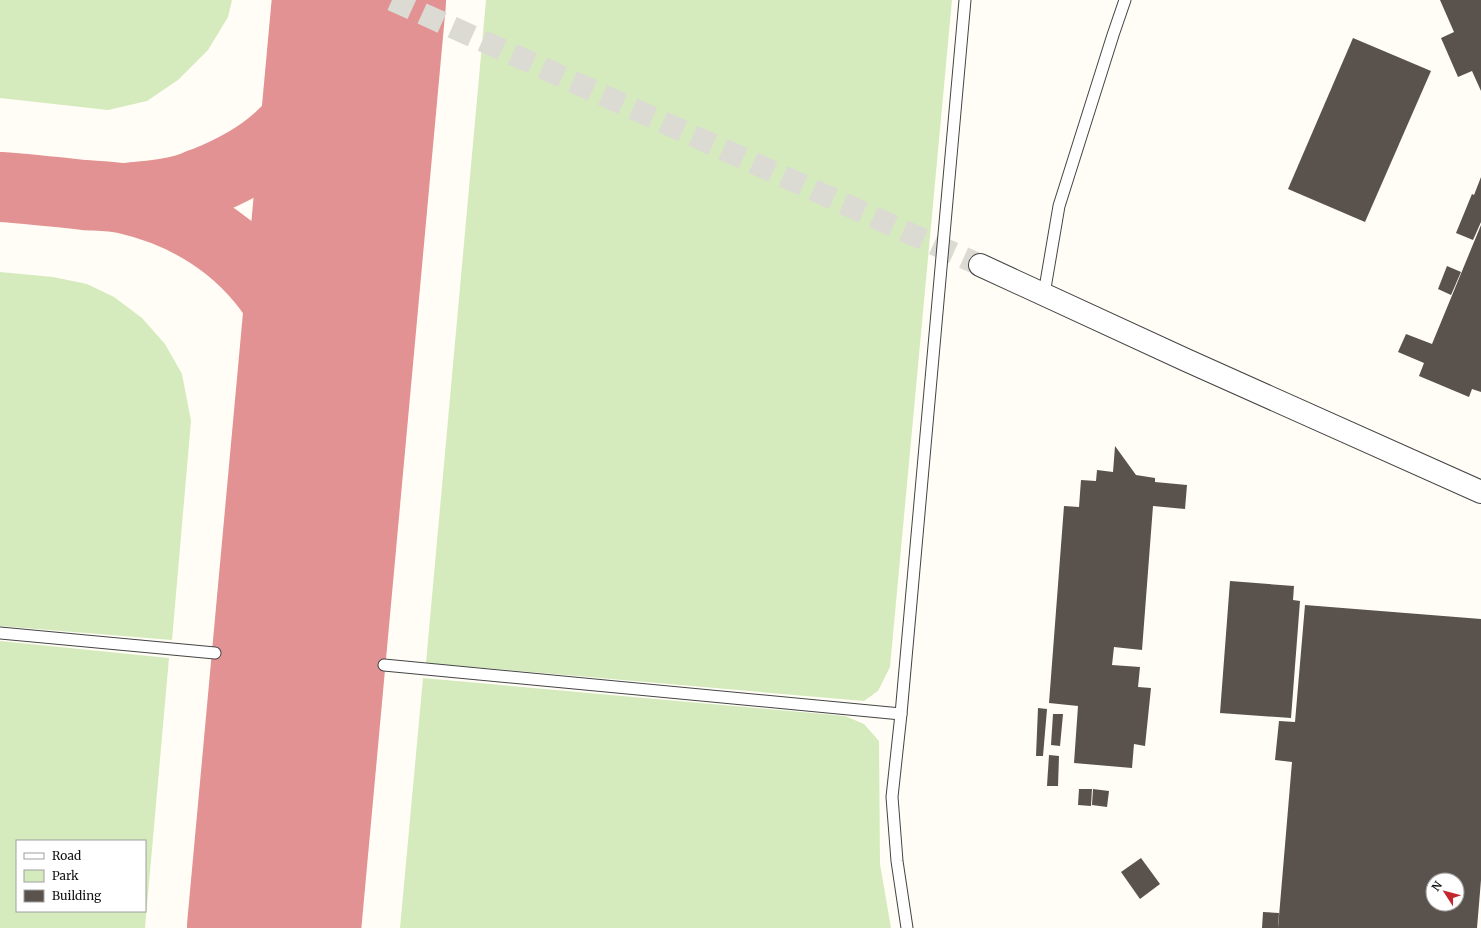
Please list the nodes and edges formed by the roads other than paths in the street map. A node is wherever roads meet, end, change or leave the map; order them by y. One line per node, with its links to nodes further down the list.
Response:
1 (965, 0): 9 (lane)
2 (1125, 0): 4 (lane)
3 (980, 265): 4 (street)
4 (1044, 294): 5 (street)
5 (1481, 492)
6 (0, 633): 7 (lane)
7 (215, 653)
8 (384, 666): 9 (lane)
9 (901, 714): 10 (lane)
10 (907, 928)

